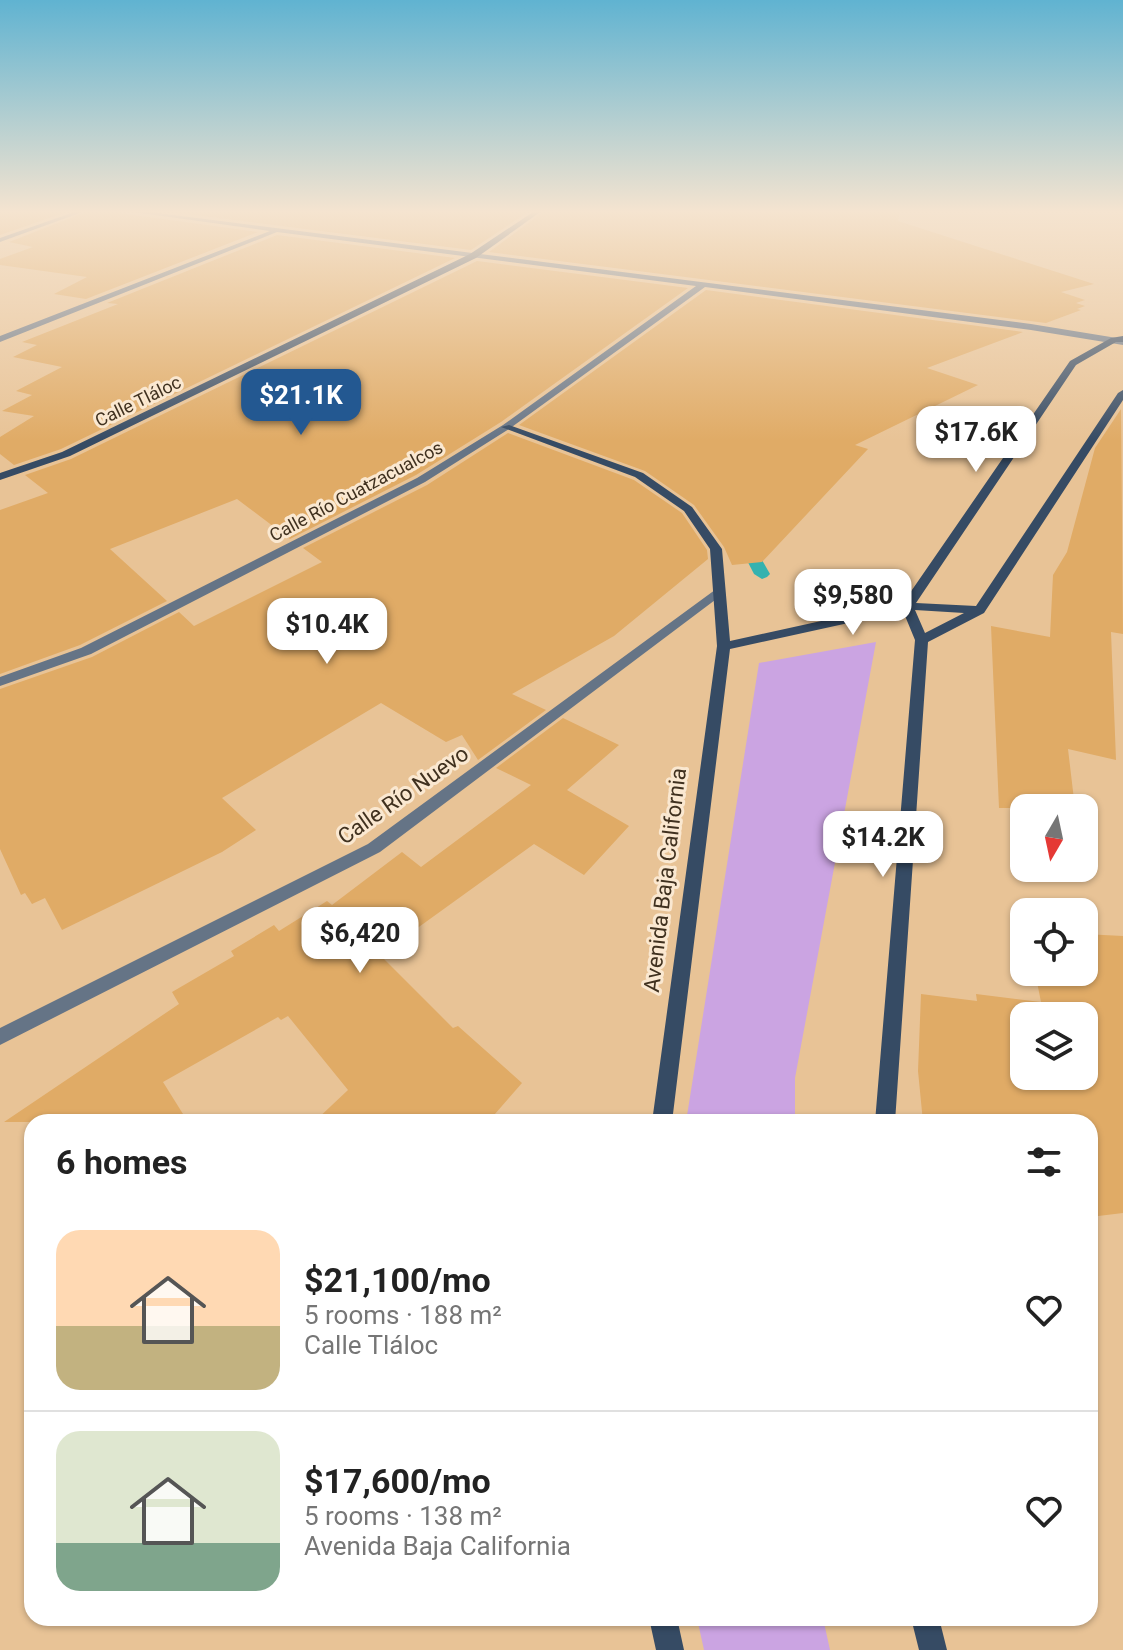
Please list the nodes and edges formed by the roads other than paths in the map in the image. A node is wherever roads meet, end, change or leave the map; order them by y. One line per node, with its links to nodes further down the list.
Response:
1 (133, 287): 5 (street)
2 (409, 287): 9 (street, Calle Tláloc)
3 (700, 287): 8 (street, Calle Río Cuatzacualcos)
4 (718, 287): 6 (street)
5 (0, 339)
6 (1120, 340): 11 (street)
7 (1123, 393): 12 (street)
8 (506, 427): 10 (street, Avenida Baja California); 15 (street, Calle Río Cuatzacualcos)
9 (0, 477)
10 (719, 591): 14 (street, Avenida Baja California); 16 (street, Calle Río Nuevo)
11 (907, 606): 12 (street); 13 (street); 14 (street)
12 (980, 610): 13 (street)
13 (922, 640): 18 (street)
14 (724, 646): 17 (street, Avenida Baja California)
15 (0, 682)
16 (0, 1037)
17 (663, 1114)
18 (886, 1114)
19 (665, 1626): 21 (street)
20 (927, 1626): 22 (street)
21 (670, 1650)
22 (933, 1650)

